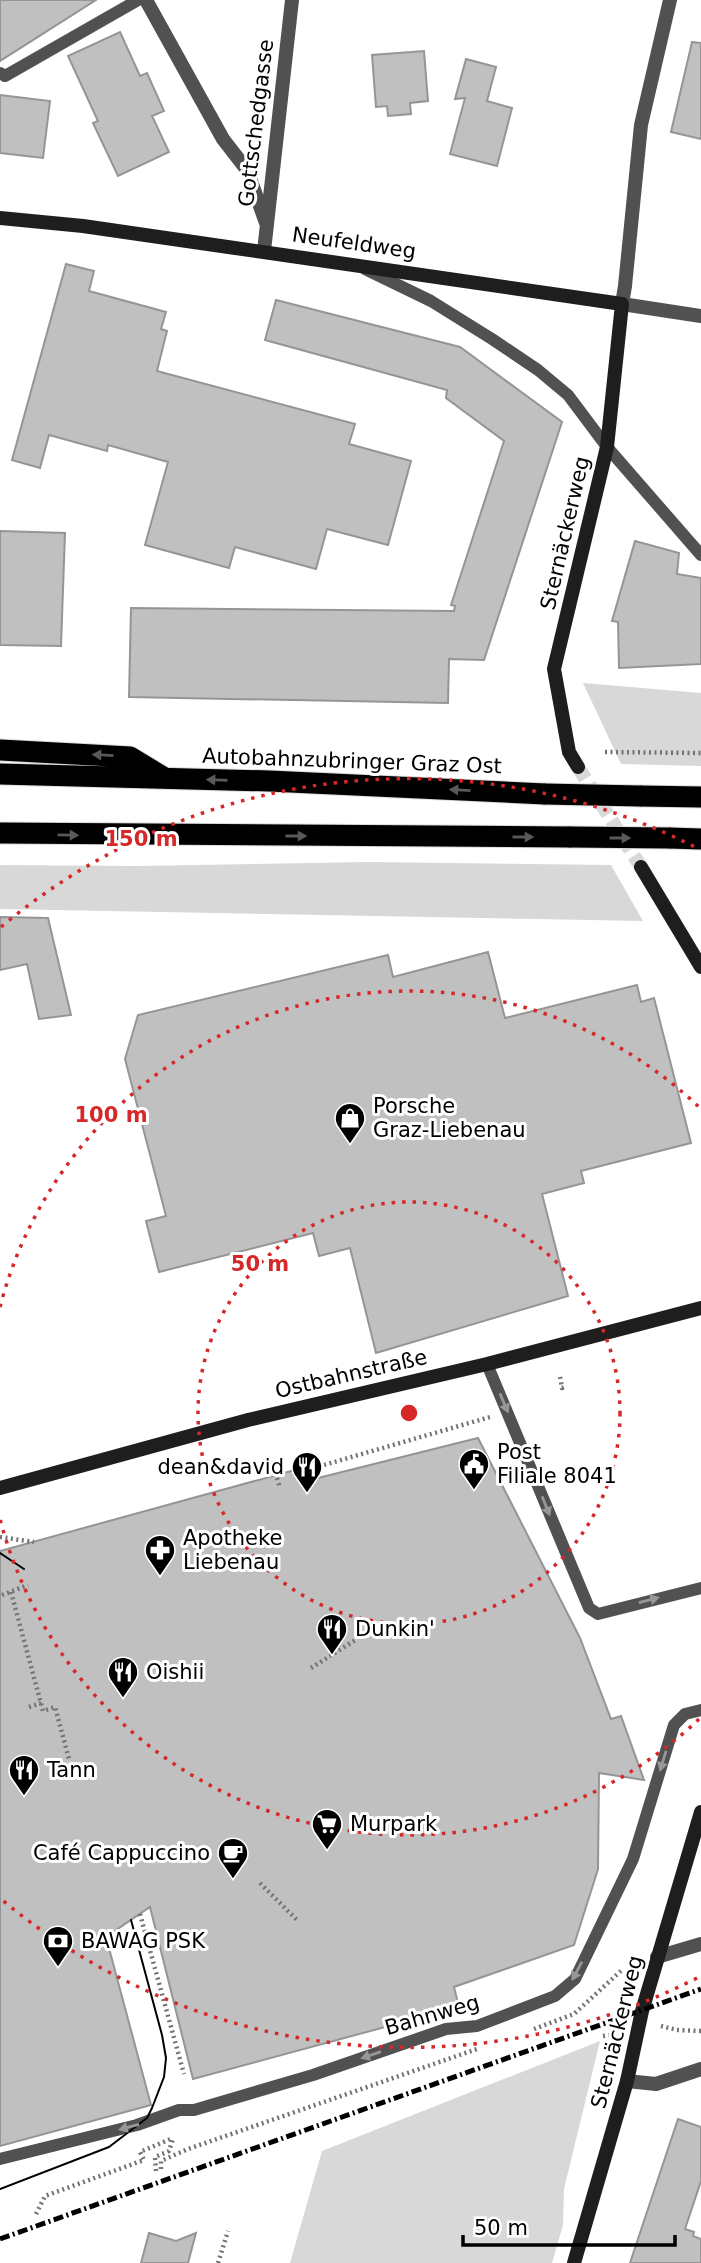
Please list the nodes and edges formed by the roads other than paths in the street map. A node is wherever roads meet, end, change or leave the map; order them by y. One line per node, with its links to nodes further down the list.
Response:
1 (138, 0): 5 (lane)
2 (146, 0): 7 (street)
3 (292, 0): 7 (street, Gottschedgasse)
4 (670, 0): 10 (street)
5 (0, 74)
6 (0, 218): 8 (street, Neufeldweg)
7 (266, 223): 8 (street, Gottschedgasse)
8 (264, 251): 9 (street, Neufeldweg)
9 (356, 265): 10 (street, Neufeldweg); 12 (lane)
10 (621, 304): 11 (street, Neufeldweg); 12 (street, Sternäckerweg)
11 (701, 316)
12 (607, 447): 13 (lane); 15 (street, Sternäckerweg)
13 (701, 555)
14 (0, 750): 17 (highway, one-way to 14)
15 (578, 767)
16 (0, 775): 17 (highway, Autobahnzubringer Graz Ost)
17 (165, 778): 18 (highway, Autobahnzubringer Graz Ost, one-way to 17, bridge)
18 (701, 797)
19 (0, 833): 20 (highway, one-way to 20, bridge)
20 (701, 839)
21 (641, 867): 22 (street)
22 (701, 967)
23 (701, 1308): 24 (street, Ostbahnstraße)
24 (487, 1364): 25 (street, Ostbahnstraße); 26 (lane, one-way to 26)
25 (4, 1485)
26 (701, 1588)
27 (700, 1710): 33 (lane, Bahnweg, one-way to 33)
28 (701, 1812): 30 (street, Sternäckerweg)
29 (701, 1944): 30 (street)
30 (657, 1957): 32 (street, Sternäckerweg)
31 (701, 2068): 32 (street)
32 (627, 2081): 34 (street, Sternäckerweg)
33 (0, 2160)
34 (574, 2263)

